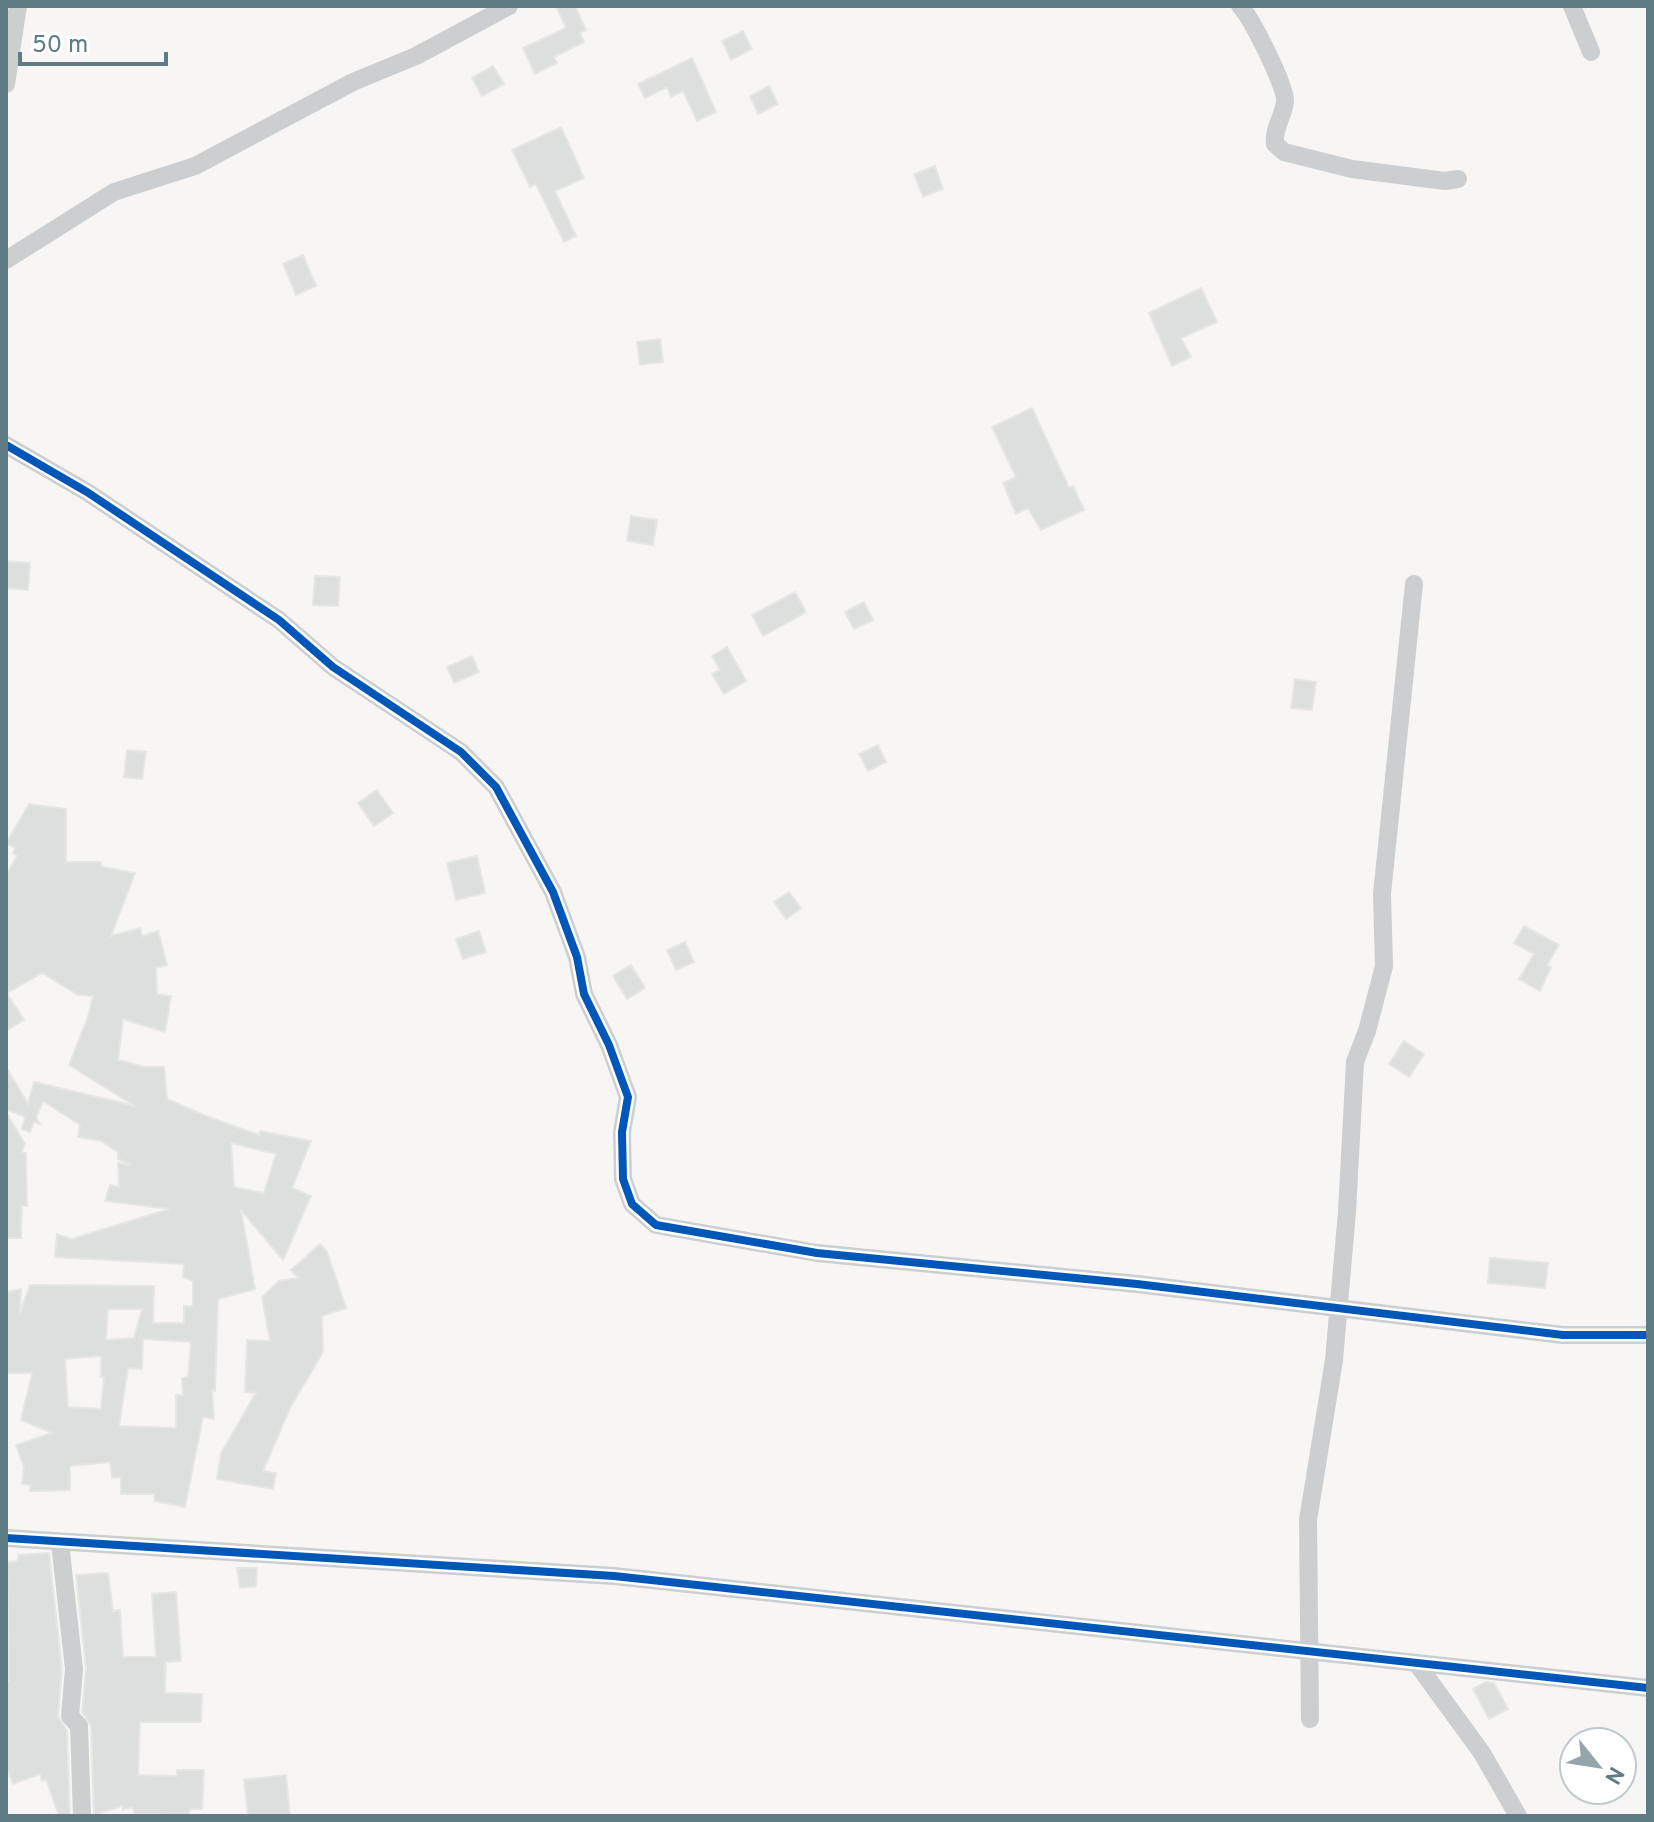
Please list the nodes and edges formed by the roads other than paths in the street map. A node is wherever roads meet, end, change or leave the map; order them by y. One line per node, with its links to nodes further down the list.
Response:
1 (18, 6): 6 (street)
2 (509, 6): 8 (street)
3 (1240, 6): 7 (street)
4 (1572, 6): 5 (street)
5 (1591, 52)
6 (6, 84)
7 (1458, 179)
8 (6, 260)
9 (6, 445): 11 (street)
10 (1414, 584): 11 (street)
11 (1339, 1307): 12 (street); 15 (street)
12 (1648, 1335)
13 (6, 1538): 14 (street)
14 (60, 1543): 15 (street); 19 (street)
15 (1310, 1651): 16 (street); 18 (street)
16 (1417, 1664): 17 (street); 20 (street)
17 (1648, 1688)
18 (1310, 1719)
19 (82, 1816)
20 (1518, 1816)

